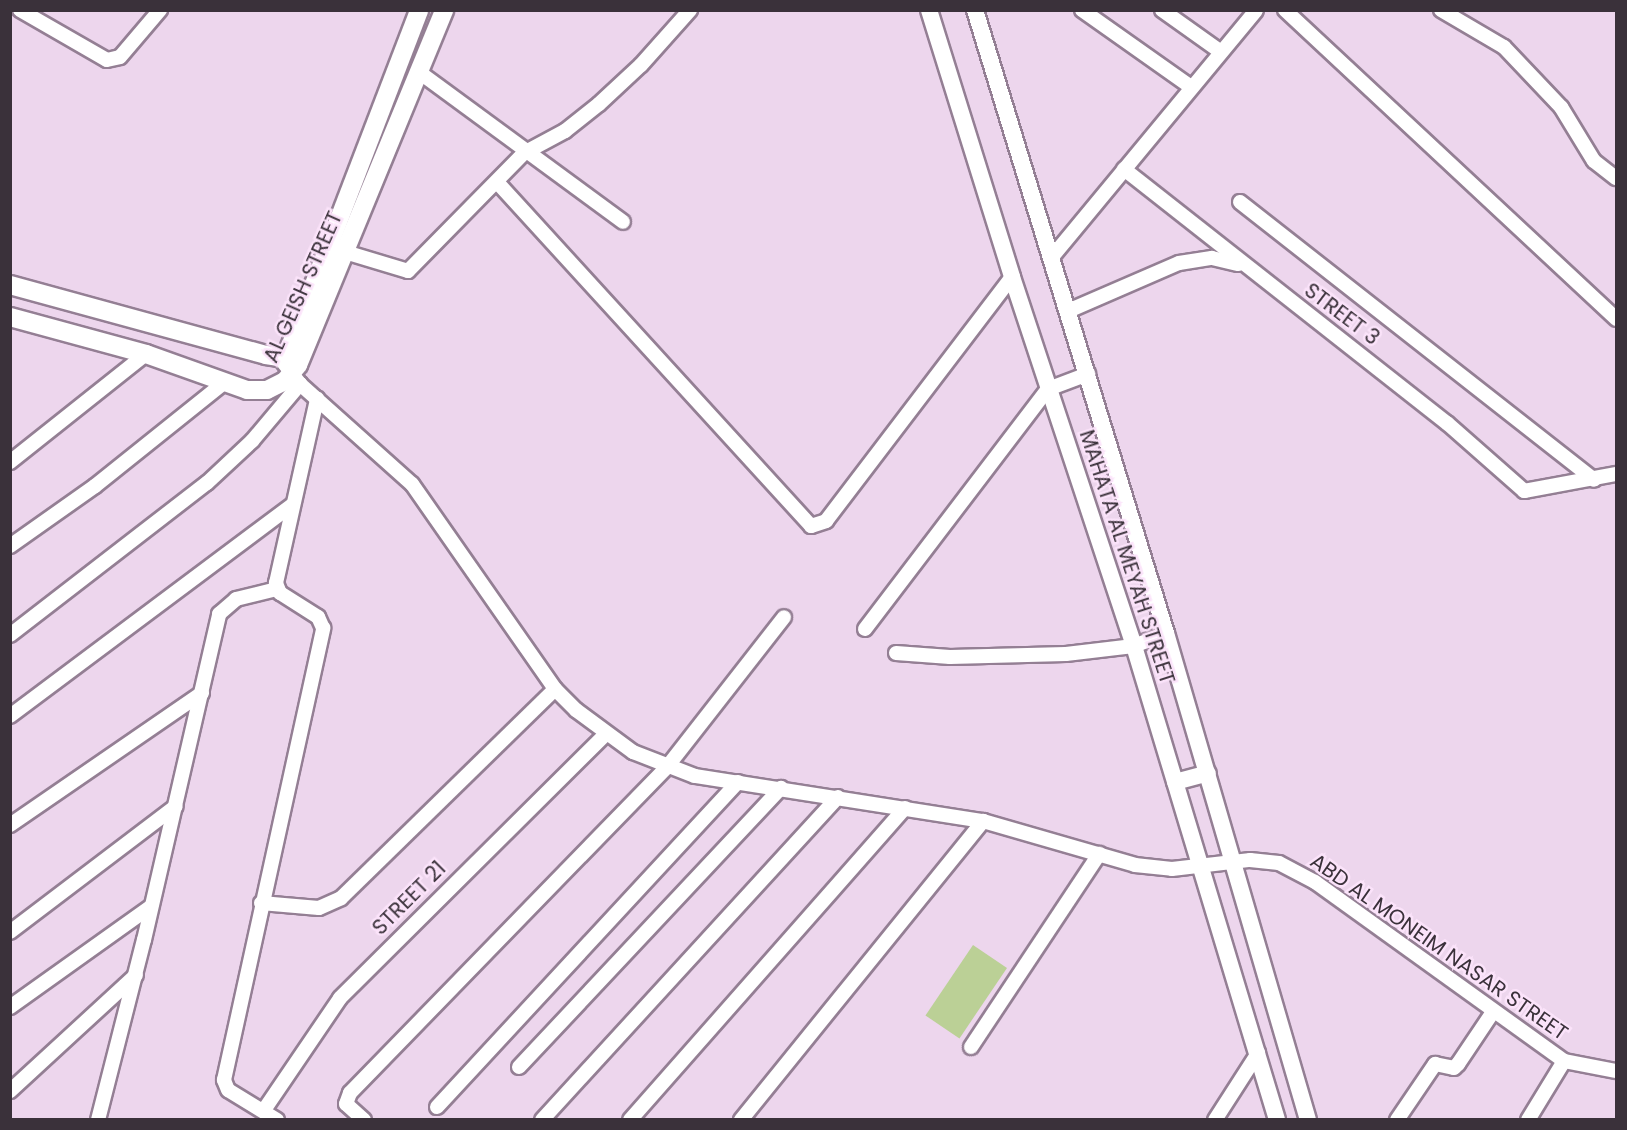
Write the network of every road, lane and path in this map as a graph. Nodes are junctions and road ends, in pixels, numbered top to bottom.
1 (20, 10) edge
2 (160, 10) edge
3 (419, 10) edge
4 (444, 10) edge
5 (690, 10) edge
6 (928, 10) edge
7 (975, 10) edge
8 (1082, 10) edge
9 (1162, 10) edge
10 (1256, 10) edge
11 (1285, 10) edge
12 (1441, 10) edge
13 (1221, 52) junction
14 (419, 72) junction
15 (1191, 87) junction
16 (524, 153) junction
17 (1124, 169) junction
18 (1617, 178) edge
19 (497, 182) junction
20 (1240, 202) dead end
21 (622, 222) dead end
22 (345, 252) junction
23 (1052, 257) junction
24 (1252, 272) junction
25 (1011, 277) junction
26 (10, 285) edge
27 (1068, 310) junction
28 (10, 317) edge
29 (1617, 319) edge
30 (146, 354) junction
31 (279, 357) junction
32 (1088, 374) junction
33 (296, 379) junction
34 (225, 382) junction
35 (1048, 389) junction
36 (317, 399) junction
37 (10, 462) edge
38 (1617, 474) edge
39 (1594, 480) junction
40 (291, 506) junction
41 (10, 546) edge
42 (277, 589) junction
43 (784, 617) dead end
44 (865, 629) dead end
45 (1166, 633) junction
46 (10, 634) edge
47 (1134, 646) junction
48 (896, 653) dead end
49 (555, 689) junction
50 (202, 693) junction
51 (10, 716) edge
52 (606, 734) junction
53 (667, 767) junction
54 (1208, 773) junction
55 (738, 782) junction
56 (1175, 782) junction
57 (781, 788) junction
58 (838, 797) junction
59 (176, 806) junction
60 (905, 808) junction
61 (983, 821) junction
62 (10, 825) edge
63 (1099, 854) junction
64 (1235, 863) junction
65 (1202, 868) junction
66 (261, 903) junction
67 (150, 907) junction
68 (10, 932) edge
69 (136, 975) junction
70 (10, 1007) edge
71 (1493, 1012) junction
72 (971, 1047) dead end
73 (1258, 1053) junction
74 (1564, 1061) junction
75 (519, 1067) dead end
76 (1617, 1071) edge
77 (10, 1091) edge
78 (437, 1107) dead end
79 (264, 1110) junction
80 (1535, 1117) edge
81 (98, 1119) edge
82 (278, 1119) edge
83 (364, 1119) edge
84 (542, 1119) edge
85 (630, 1119) edge
86 (741, 1119) edge
87 (1215, 1119) edge
88 (1277, 1119) edge
89 (1308, 1119) edge
90 (1397, 1119) edge

1 - 2 street
3 - 31 main road, AL GEISH STREET
4 - 14 main road, AL GEISH STREET
5 - 16 street
6 - 25 street, MAHATA AL MEYAH STREET
7 - 23 street, MAHATA AL MEYAH STREET
8 - 15 street
9 - 13 street
10 - 13 street
11 - 29 street
12 - 18 street
13 - 15 street
14 - 16 street
14 - 22 main road, AL GEISH STREET
15 - 17 street
16 - 19 street
16 - 21 street
17 - 23 street
17 - 24 street, STREET 3
19 - 22 street
19 - 25 street
20 - 39 street
22 - 33 main road, AL GEISH STREET
23 - 27 street, MAHATA AL MEYAH STREET
24 - 27 street
24 - 39 street, STREET 3
25 - 35 street, MAHATA AL MEYAH STREET
26 - 31 main road, AL GEISH STREET
27 - 32 street, MAHATA AL MEYAH STREET
28 - 30 main road, AL GEISH STREET
30 - 34 main road, AL GEISH STREET
30 - 37 street
31 - 33 street, ABD AL MONEIM NASAR STREET
32 - 35 street
32 - 45 street, MAHATA AL MEYAH STREET
33 - 34 main road, AL GEISH STREET
33 - 36 street, ABD AL MONEIM NASAR STREET
33 - 46 street
34 - 41 street
35 - 44 street
35 - 47 street, MAHATA AL MEYAH STREET
36 - 40 street
36 - 49 street, ABD AL MONEIM NASAR STREET
38 - 39 street
40 - 42 street
40 - 51 street
42 - 50 street
42 - 66 street
43 - 53 street
45 - 47 street
45 - 54 street, MAHATA AL MEYAH STREET
47 - 48 street
47 - 56 street, MAHATA AL MEYAH STREET
49 - 52 street, ABD AL MONEIM NASAR STREET
49 - 66 street
50 - 59 street
50 - 62 street
52 - 53 street, ABD AL MONEIM NASAR STREET
52 - 79 street, STREET 21
53 - 55 street, ABD AL MONEIM NASAR STREET
53 - 83 street
54 - 56 street
54 - 64 street, MAHATA AL MEYAH STREET
55 - 57 street, ABD AL MONEIM NASAR STREET
55 - 78 street
56 - 65 street, MAHATA AL MEYAH STREET
57 - 58 street, ABD AL MONEIM NASAR STREET
57 - 75 street
58 - 60 street, ABD AL MONEIM NASAR STREET
58 - 84 street
59 - 67 street
59 - 68 street
60 - 61 street, ABD AL MONEIM NASAR STREET
60 - 85 street
61 - 63 street, ABD AL MONEIM NASAR STREET
61 - 86 street
63 - 65 street, ABD AL MONEIM NASAR STREET
63 - 72 street
64 - 65 street, ABD AL MONEIM NASAR STREET
64 - 71 street, ABD AL MONEIM NASAR STREET
64 - 89 street, MAHATA AL MEYAH STREET
65 - 73 street, MAHATA AL MEYAH STREET
66 - 79 street
67 - 69 street
67 - 70 street
69 - 77 street
69 - 81 street
71 - 74 street, ABD AL MONEIM NASAR STREET
71 - 90 street
73 - 87 street
73 - 88 street, MAHATA AL MEYAH STREET
74 - 76 street, ABD AL MONEIM NASAR STREET
74 - 80 street
79 - 82 street

